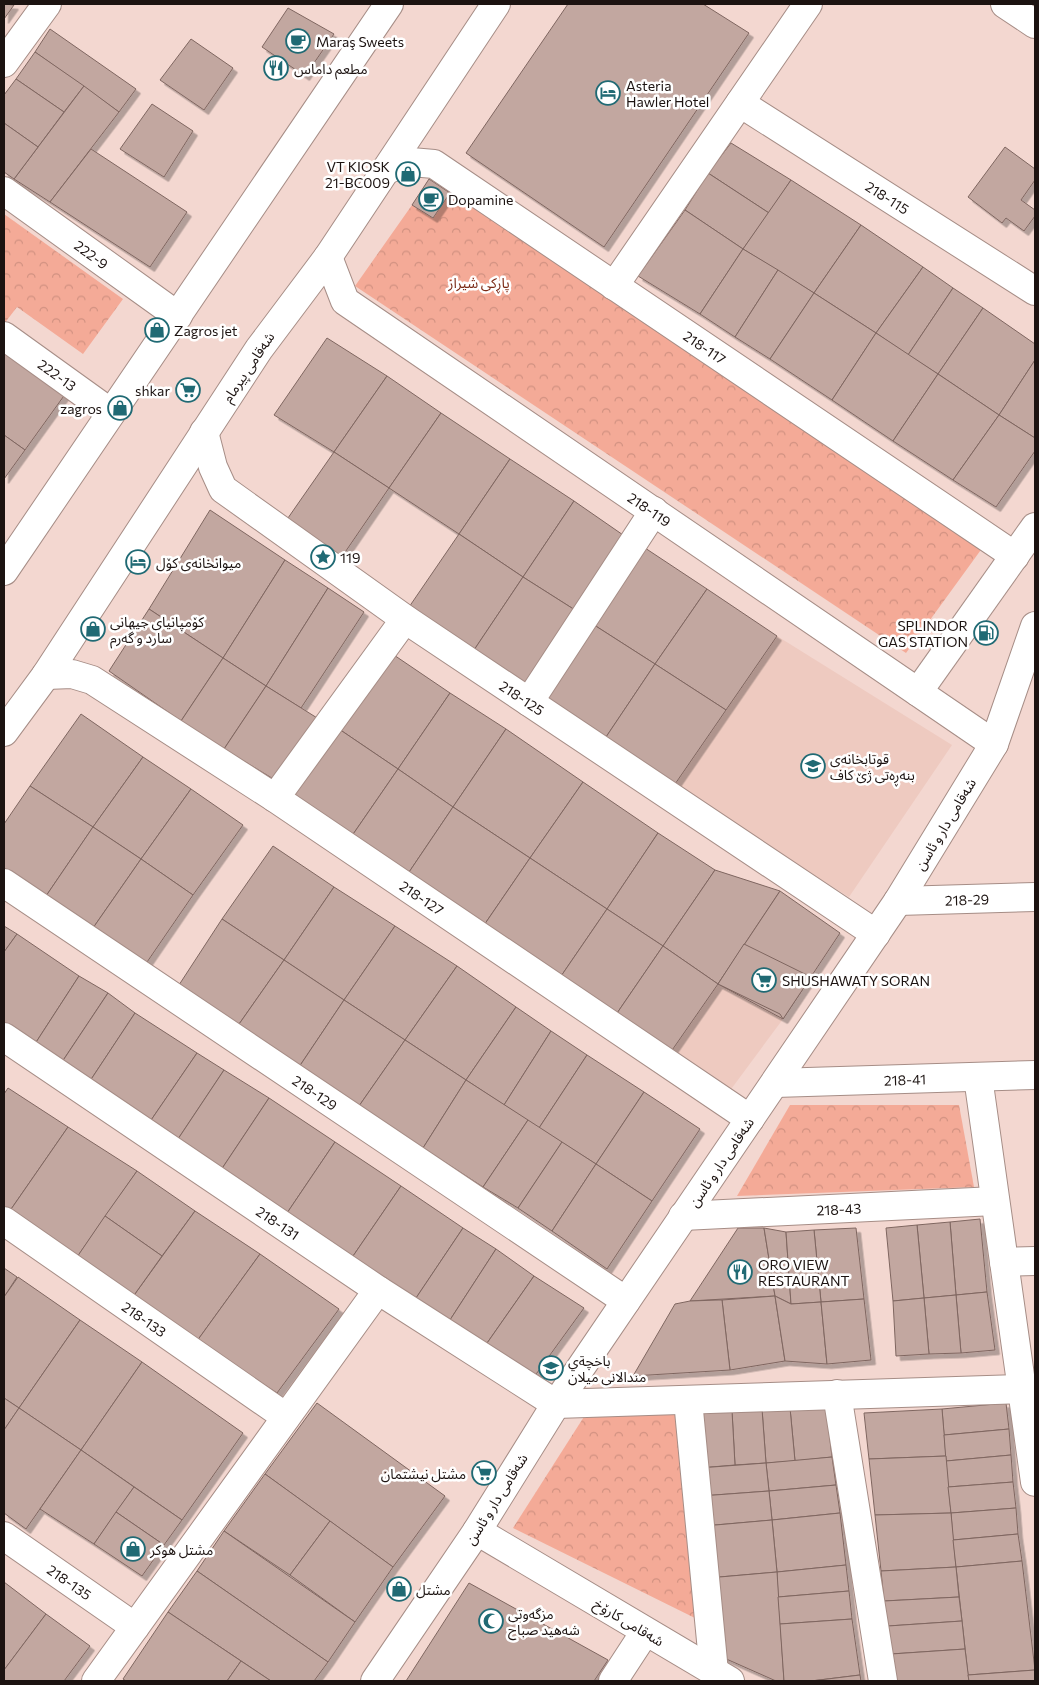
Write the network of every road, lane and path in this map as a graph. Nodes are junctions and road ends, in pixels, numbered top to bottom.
1 (47, 4) edge
2 (389, 4) edge
3 (496, 4) edge
4 (808, 4) edge
5 (1005, 4) edge
6 (1035, 24) edge
7 (4, 63) edge
8 (740, 103) junction
9 (388, 169) junction
10 (4, 191) edge
11 (328, 257) junction
12 (614, 286) junction
13 (1035, 291) edge
14 (178, 316) junction
15 (4, 336) edge
16 (111, 414) junction
17 (204, 432) junction
18 (654, 511) junction
19 (1035, 527) edge
20 (1015, 556) junction
21 (4, 571) edge
22 (405, 619) junction
23 (1035, 626) edge
24 (46, 675) junction
25 (918, 692) junction
26 (529, 702) junction
27 (4, 732) edge
28 (994, 744) junction
29 (275, 798) junction
30 (4, 883) edge
31 (1034, 895) edge
32 (898, 901) junction
33 (876, 934) junction
34 (4, 1037) edge
35 (1035, 1075) edge
36 (978, 1077) junction
37 (775, 1083) junction
38 (750, 1119) junction
39 (995, 1201) junction
40 (684, 1216) junction
41 (4, 1221) edge
42 (1035, 1261) edge
43 (1004, 1262) junction
44 (378, 1290) junction
45 (626, 1301) junction
46 (1022, 1389) junction
47 (836, 1394) junction
48 (688, 1400) junction
49 (556, 1404) junction
50 (286, 1417) junction
51 (1035, 1482) edge
52 (477, 1531) junction
53 (4, 1536) edge
54 (135, 1627) junction
55 (645, 1632) junction
56 (722, 1677) edge
57 (96, 1681) edge
58 (375, 1681) edge
59 (613, 1681) edge
60 (883, 1681) edge

1 - 7 main road
2 - 14 main road
3 - 9 main road, شەقامی پیرمام
4 - 8 main road
5 - 6 main road
8 - 12 main road
8 - 13 main road, 218-115
9 - 11 main road, شەقامی پیرمام
9 - 12 main road, 218-117
10 - 14 main road, 222-9
11 - 17 main road, شەقامی پیرمام
11 - 18 main road, 218-119
12 - 20 main road, 218-117
14 - 16 main road
15 - 16 main road, 222-13
16 - 21 main road
17 - 22 main road, 218-125
17 - 24 main road, شەقامی پیرمام
18 - 25 main road, 218-119
18 - 26 main road
19 - 20 main road
20 - 25 main road
22 - 26 main road, 218-125
22 - 29 main road
23 - 28 main road, شەقامی دار و ئاسن
24 - 27 main road, شەقامی پیرمام
24 - 29 main road, 218-127
25 - 28 main road, 218-119
26 - 33 main road, 218-125
28 - 32 main road, شەقامی دار و ئاسن
29 - 38 main road, 218-127
30 - 45 main road, 218-129
31 - 32 main road, 218-29
32 - 33 main road, شەقامی دار و ئاسن
33 - 37 main road, شەقامی دار و ئاسن
34 - 44 main road, 218-131
35 - 36 main road, 218-41
36 - 37 main road, 218-41
36 - 39 main road
37 - 38 main road, شەقامی دار و ئاسن
38 - 40 main road, شەقامی دار و ئاسن
39 - 40 main road, 218-43
39 - 43 main road
40 - 45 main road, شەقامی دار و ئاسن
41 - 50 main road, 218-133
42 - 43 main road
43 - 46 main road
44 - 49 main road, 218-131
44 - 50 main road
45 - 49 main road, شەقامی دار و ئاسن
46 - 47 main road
46 - 51 main road
47 - 48 main road
47 - 60 main road
48 - 49 main road
48 - 56 main road
49 - 52 main road, شەقامی دار و ئاسن
50 - 54 main road
52 - 55 main road, شەقامی کارۆخ
52 - 58 main road, شەقامی دار و ئاسن
53 - 54 main road, 218-135
54 - 57 main road
55 - 56 main road, شەقامی کارۆخ
55 - 59 main road

